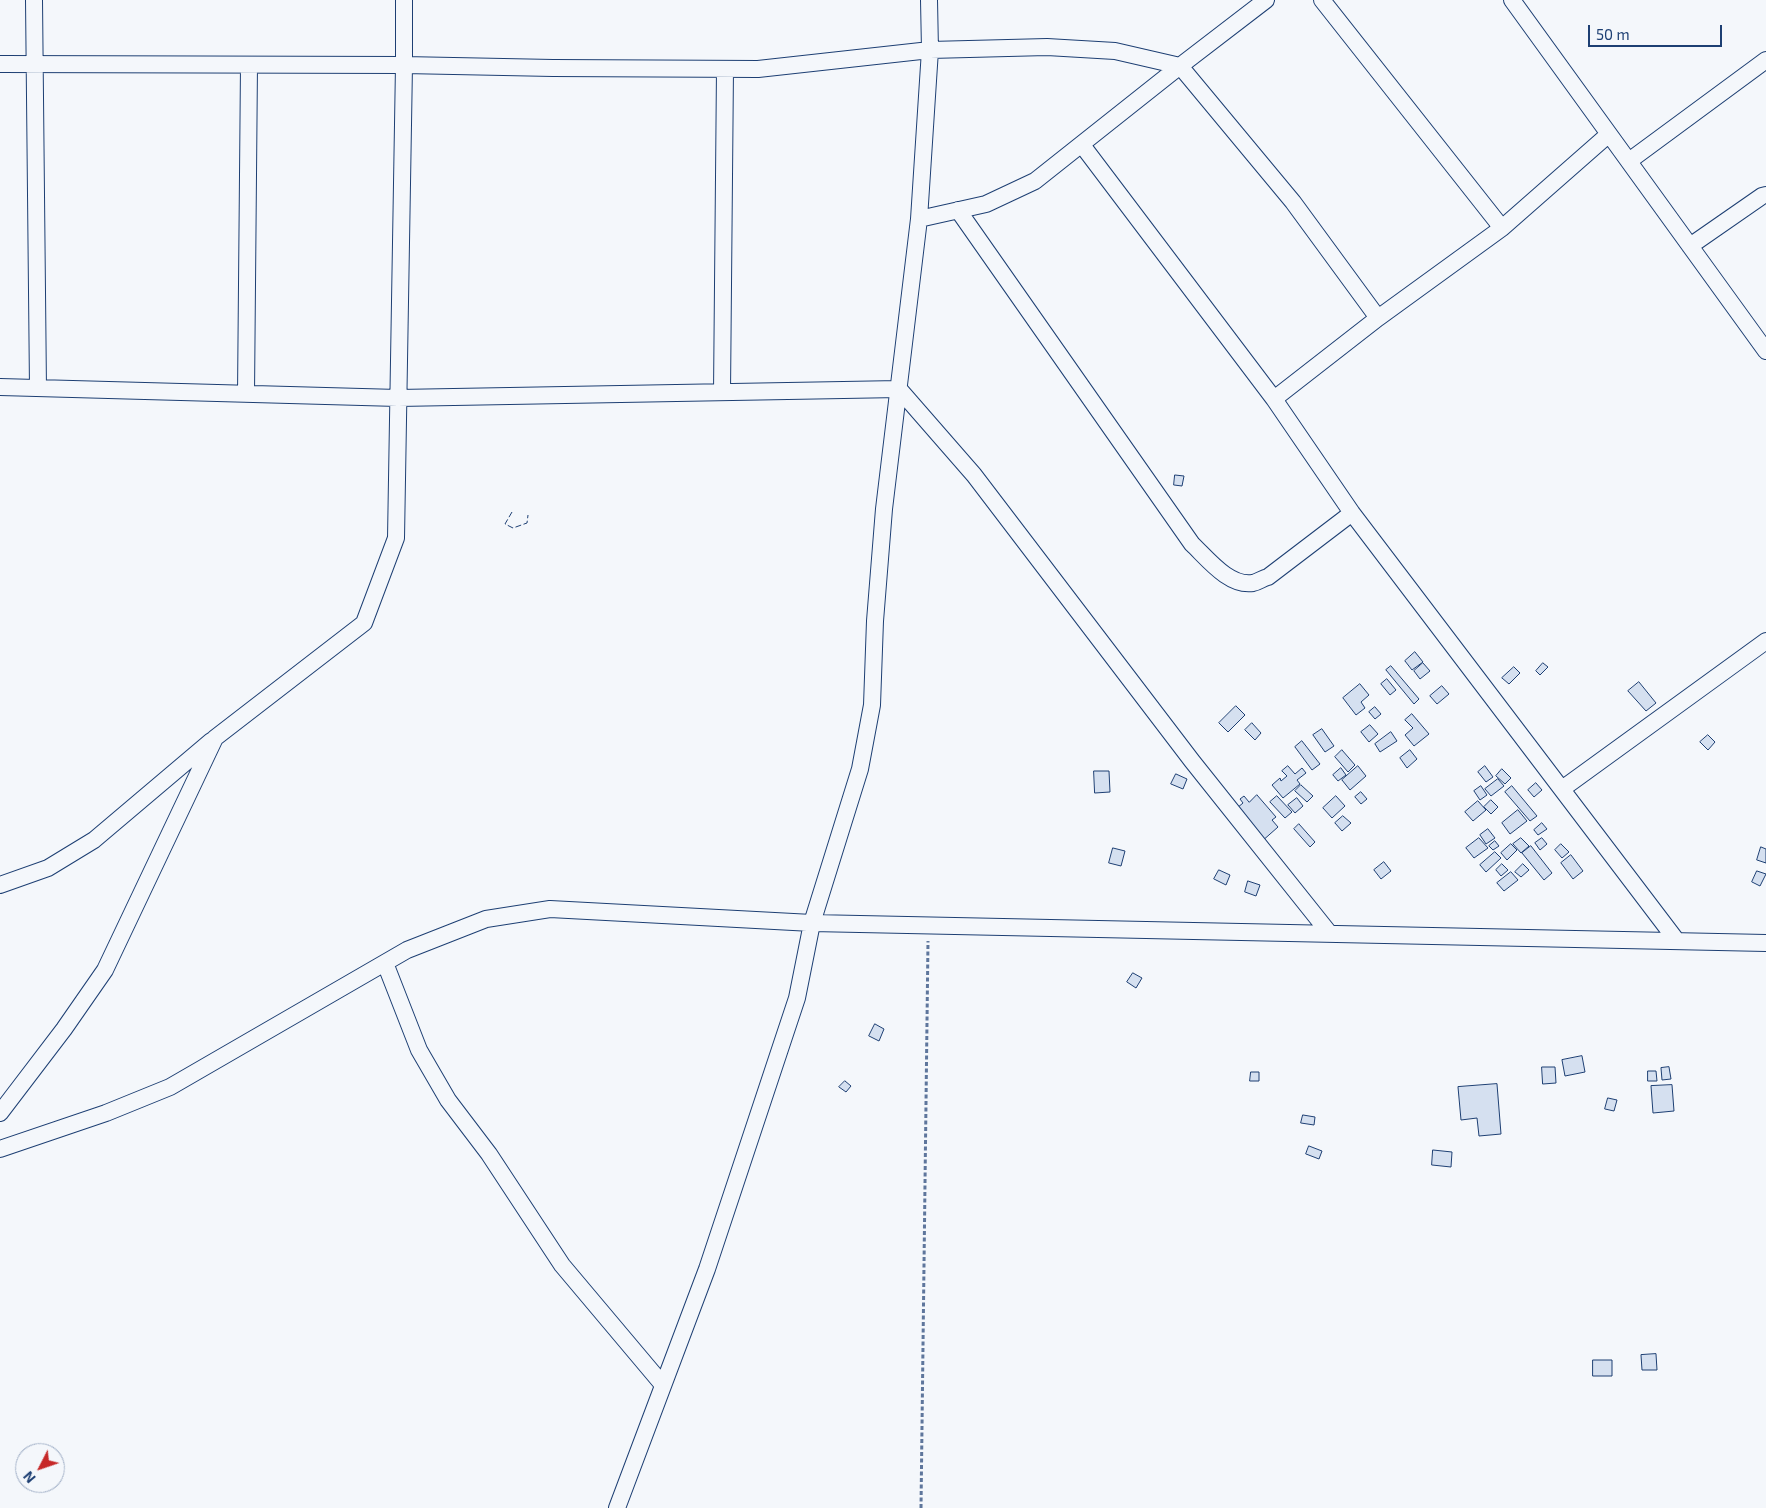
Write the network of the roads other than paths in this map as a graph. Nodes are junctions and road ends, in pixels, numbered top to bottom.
1 (34, 0) edge
2 (404, 0) edge
3 (929, 0) edge
4 (1266, 0) edge
5 (1322, 0) edge
6 (1512, 0) edge
7 (930, 50) junction
8 (1766, 60) edge
9 (0, 64) edge
10 (35, 64) junction
11 (249, 64) junction
12 (404, 65) junction
13 (1180, 66) junction
14 (725, 69) junction
15 (1609, 134) junction
16 (1082, 145) junction
17 (1629, 161) junction
18 (1766, 194) edge
19 (958, 210) junction
20 (919, 219) junction
21 (1502, 228) junction
22 (1690, 246) junction
23 (1378, 318) junction
24 (1766, 351) edge
25 (0, 387) edge
26 (38, 388) junction
27 (899, 389) junction
28 (722, 392) junction
29 (246, 394) junction
30 (398, 398) junction
31 (1274, 399) junction
32 (1352, 513) junction
33 (1766, 641) edge
34 (215, 738) junction
35 (1562, 789) junction
36 (0, 885) edge
37 (812, 923) junction
38 (1330, 934) junction
39 (1677, 941) junction
40 (1766, 943) edge
41 (386, 963) junction
42 (0, 1113) edge
43 (0, 1149) edge
44 (663, 1385) junction
45 (617, 1508) edge

1 - 10 street
2 - 12 street
3 - 7 street
4 - 13 street
5 - 21 street
6 - 15 street
7 - 13 street
7 - 14 street
7 - 20 street
8 - 17 street
9 - 10 street
10 - 11 street
10 - 26 street
11 - 12 street
11 - 29 street
12 - 14 street
12 - 30 street
13 - 16 street
13 - 23 street
14 - 28 street
15 - 17 street
15 - 21 street
16 - 19 street
16 - 31 street
17 - 22 street
18 - 22 street
19 - 20 street
19 - 32 street
20 - 27 street
21 - 23 street
22 - 24 street
23 - 31 street
25 - 26 street
26 - 29 street
27 - 28 street
27 - 37 street
27 - 38 street
28 - 30 street
29 - 30 street
30 - 34 street
31 - 32 street
32 - 35 street
33 - 35 street
34 - 36 street
34 - 42 street
35 - 39 street
37 - 38 street
37 - 41 street
37 - 44 street
38 - 39 street
39 - 40 street
41 - 43 street
41 - 44 street
44 - 45 street

